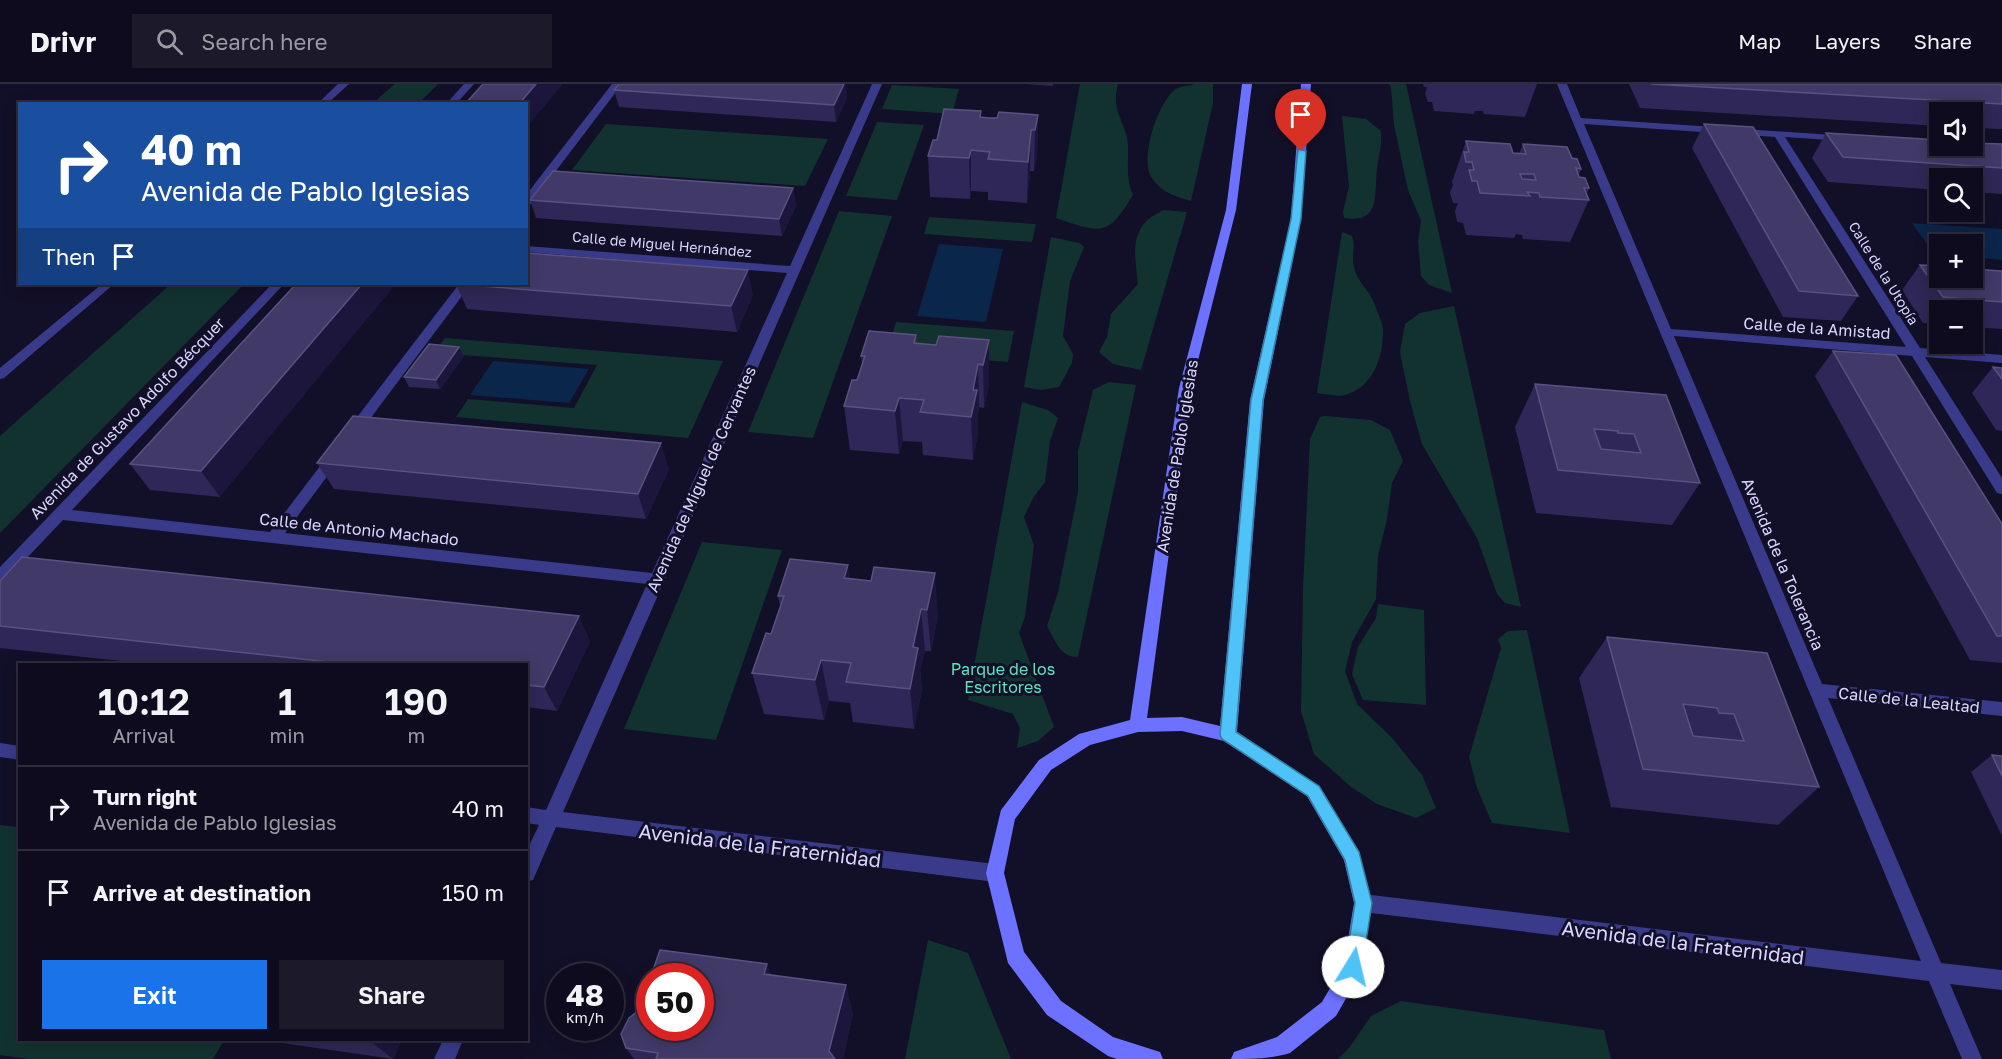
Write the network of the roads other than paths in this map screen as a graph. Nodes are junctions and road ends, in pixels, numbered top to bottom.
1 (344, 84) edge
2 (469, 84) edge
3 (617, 84) edge
4 (877, 84) edge
5 (1247, 84) edge
6 (1306, 84) edge
7 (1562, 84) edge
8 (323, 102) edge
9 (452, 102) edge
10 (1577, 121) junction
11 (1778, 134) junction
12 (1859, 138) edge
13 (528, 200) edge
14 (528, 249) edge
15 (794, 270) junction
16 (107, 285) edge
17 (277, 285) edge
18 (464, 285) edge
19 (1666, 332) junction
20 (1916, 352) junction
21 (2002, 359) edge
22 (0, 375) edge
23 (2002, 489) edge
24 (57, 514) junction
25 (273, 538) junction
26 (0, 577) edge
27 (657, 579) junction
28 (1817, 690) junction
29 (2002, 709) edge
30 (1138, 725) junction
31 (1228, 735) junction
32 (0, 750) edge
33 (18, 753) edge
34 (528, 815) edge
35 (551, 818) junction
36 (528, 870) edge
37 (995, 873) junction
38 (1363, 903) junction
39 (1935, 973) junction
40 (2002, 980) edge
41 (453, 1041) edge
42 (1108, 1052) edge
43 (444, 1059) edge
44 (1153, 1059) edge
45 (1241, 1059) edge
46 (1972, 1059) edge

1 - 8 street
2 - 9 street
3 - 13 street
4 - 15 street, Avenida de Miguel de Cervantes
5 - 30 main road, Avenida de Pablo Iglesias
6 - 31 main road
7 - 10 street, Avenida de la Tolerancia
10 - 11 street
10 - 19 street, Avenida de la Tolerancia
11 - 12 street
11 - 20 street, Calle de la Utopía
14 - 15 street, Calle de Miguel Hernández
15 - 27 street, Avenida de Miguel de Cervantes
16 - 22 street
17 - 24 street, Avenida de Gustavo Adolfo Bécquer
18 - 25 street
19 - 20 street, Calle de la Amistad
19 - 28 street, Avenida de la Tolerancia
20 - 21 street, Calle de la Amistad
20 - 23 street, Calle de la Utopía
24 - 25 street, Calle de Antonio Machado
24 - 26 street, Avenida de Gustavo Adolfo Bécquer
25 - 27 street, Calle de Antonio Machado
27 - 35 street, Avenida de Miguel de Cervantes
28 - 29 street, Calle de la Lealtad
28 - 39 street, Avenida de la Tolerancia
30 - 31 main road
30 - 37 main road
31 - 38 main road
32 - 33 street
34 - 35 street, Avenida de la Fraternidad
35 - 36 street, Avenida de Miguel de Cervantes
35 - 37 street, Avenida de la Fraternidad
37 - 42 main road
38 - 39 street, Avenida de la Fraternidad
38 - 45 main road
39 - 40 street, Avenida de la Fraternidad
39 - 46 street, Avenida de la Tolerancia
41 - 43 street
42 - 44 main road

